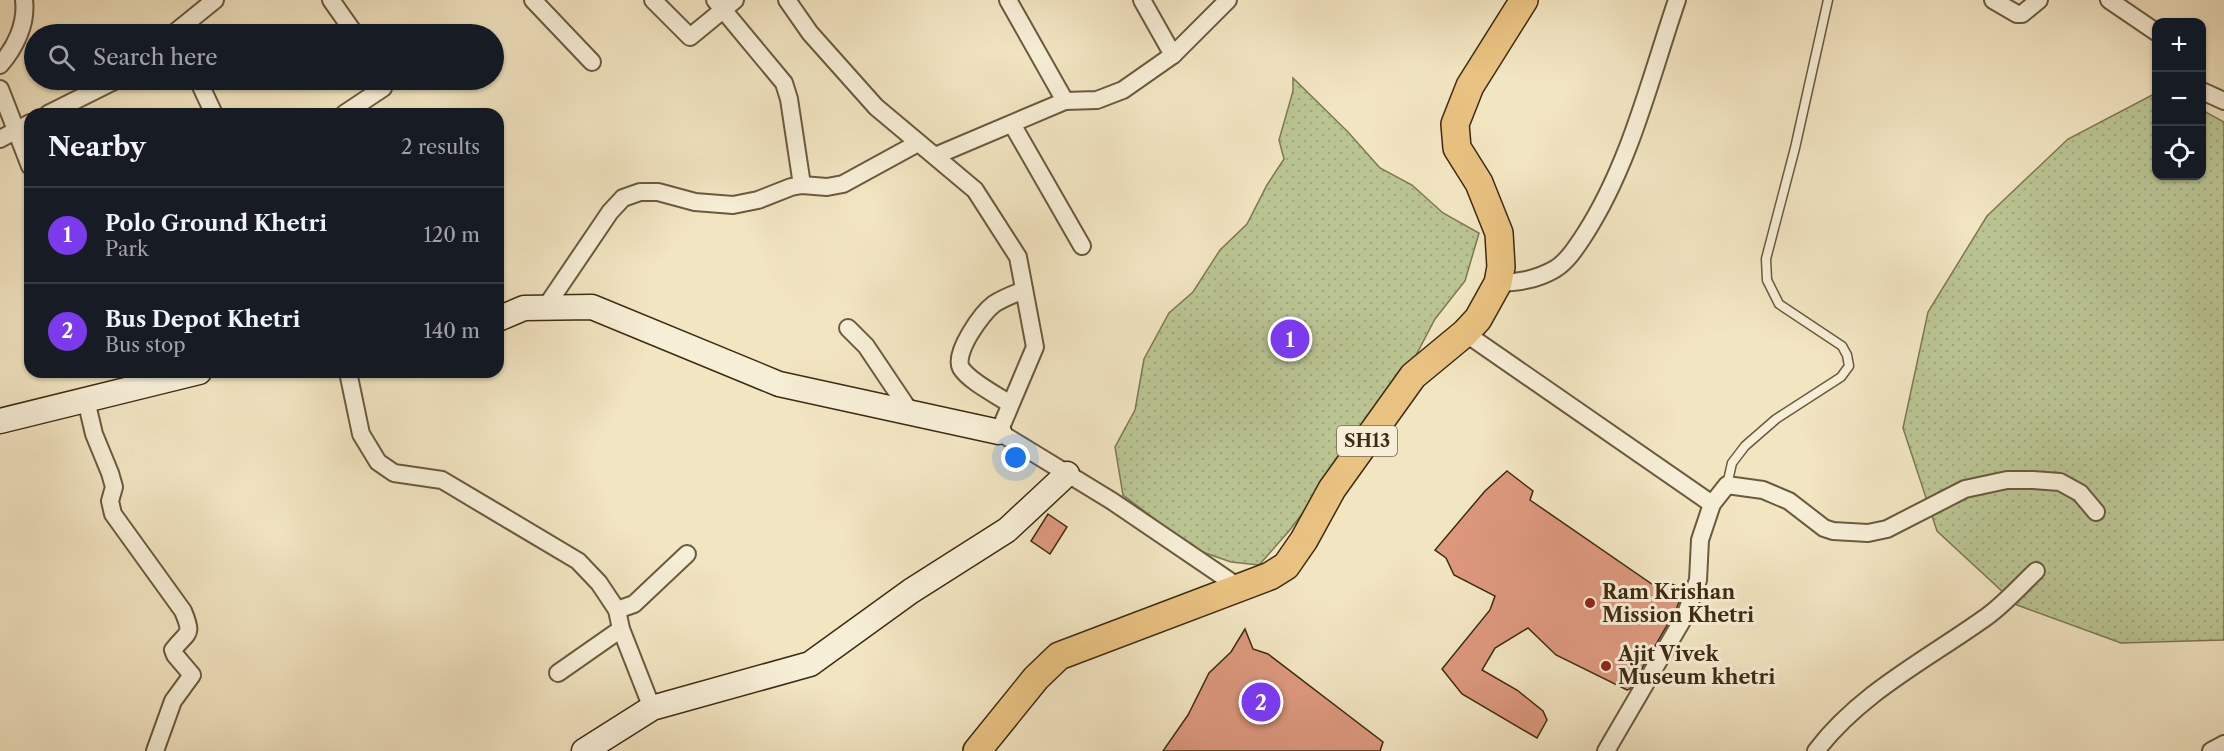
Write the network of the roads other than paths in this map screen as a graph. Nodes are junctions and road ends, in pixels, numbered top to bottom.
1 (24, 0) edge
2 (215, 0) edge
3 (331, 0) edge
4 (533, 0) edge
5 (653, 0) edge
6 (787, 0) edge
7 (1008, 0) edge
8 (1142, 0) edge
9 (1228, 0) edge
10 (1524, 0) edge
11 (1677, 0) edge
12 (1828, 0) edge
13 (1993, 0) edge
14 (2039, 0) edge
15 (2109, 0) edge
16 (725, 3) edge
17 (187, 24) edge
18 (348, 24) edge
19 (2152, 29) edge
20 (1173, 55) junction
21 (592, 62) dead end
22 (0, 65) edge
23 (0, 89) edge
24 (96, 90) edge
25 (203, 90) edge
26 (380, 90) edge
27 (2206, 93) edge
28 (1065, 101) junction
29 (2224, 101) edge
30 (60, 108) edge
31 (211, 108) edge
32 (353, 108) edge
33 (1012, 124) junction
34 (23, 127) edge
35 (0, 139) edge
36 (918, 142) junction
37 (935, 156) junction
38 (802, 185) junction
39 (1082, 246) dead end
40 (1498, 283) junction
41 (1024, 290) junction
42 (545, 308) junction
43 (504, 316) edge
44 (848, 328) dead end
45 (1465, 333) junction
46 (162, 378) edge
47 (349, 378) edge
48 (86, 400) junction
49 (1010, 404) junction
50 (911, 413) junction
51 (0, 421) edge
52 (999, 432) junction
53 (1067, 474) junction
54 (1727, 485) junction
55 (1712, 504) junction
56 (2096, 512) dead end
57 (687, 554) dead end
58 (2036, 571) dead end
59 (1240, 588) junction
60 (617, 610) junction
61 (621, 629) junction
62 (558, 673) dead end
63 (652, 708) junction
64 (2224, 744) edge
65 (155, 751) edge
66 (584, 751) edge
67 (977, 751) edge
68 (1606, 751) edge
69 (1816, 751) edge
70 (2211, 751) edge

1 - 22 street
2 - 17 street
3 - 18 street
4 - 21 street
5 - 16 street
6 - 36 street
7 - 28 street
8 - 20 street
9 - 20 street
10 - 40 main road, SH13
11 - 40 street
12 - 54 lane
13 - 14 street
15 - 19 street
16 - 38 street
20 - 28 street
23 - 34 street
24 - 30 street
25 - 31 street
26 - 32 street
27 - 29 street
28 - 33 street
33 - 37 street
33 - 39 street
34 - 35 street
36 - 37 street
36 - 38 street
37 - 41 street
38 - 42 street
40 - 45 main road, SH13
41 - 49 street
41 - 49 street
42 - 43 street
42 - 50 street
44 - 50 street
45 - 55 street
45 - 59 main road, SH13
46 - 48 street
47 - 60 street
48 - 51 street
48 - 65 street
49 - 52 street
50 - 52 street
52 - 53 street
53 - 59 street
53 - 63 street
54 - 55 street
54 - 56 street
55 - 68 street
57 - 60 street
58 - 69 street
59 - 67 main road, SH13
60 - 61 street
61 - 62 street
61 - 63 street
63 - 66 street
64 - 70 street

